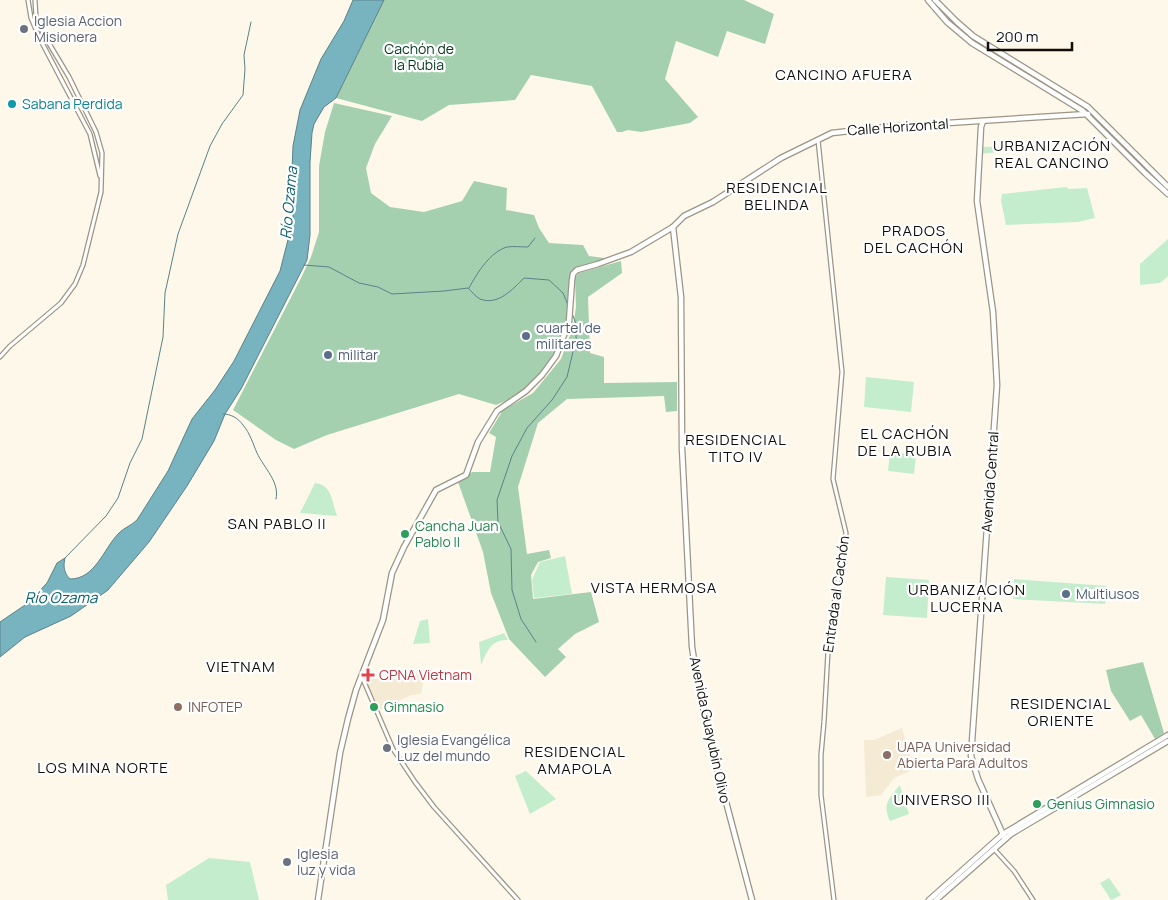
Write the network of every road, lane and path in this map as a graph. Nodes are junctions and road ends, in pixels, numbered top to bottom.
1 (28, 0) edge
2 (34, 0) edge
3 (928, 0) edge
4 (935, 0) edge
5 (1088, 114) junction
6 (984, 121) junction
7 (818, 140) junction
8 (101, 182) junction
9 (1168, 191) edge
10 (673, 227) junction
11 (0, 357) edge
12 (362, 676) junction
13 (1168, 735) edge
14 (1168, 741) edge
15 (1004, 837) junction
16 (993, 849) junction
17 (318, 900) edge
18 (518, 900) edge
19 (752, 900) edge
20 (834, 900) edge
21 (929, 900) edge
22 (936, 900) edge
23 (1033, 900) edge

1 - 8 street
2 - 8 street
3 - 5 main road
4 - 9 main road
5 - 6 main road, Calle Horizontal
5 - 9 main road
6 - 7 main road, Calle Horizontal
6 - 15 main road, Avenida Central
7 - 10 main road, Calle Horizontal
7 - 20 street, Entrada al Cachón
8 - 11 street
10 - 12 main road, Calle Horizontal
10 - 19 main road, Avenida Guayubín Olivo
12 - 17 main road
12 - 18 street
13 - 15 main road
14 - 15 main road
15 - 16 main road
15 - 21 main road
16 - 22 main road
16 - 23 street

